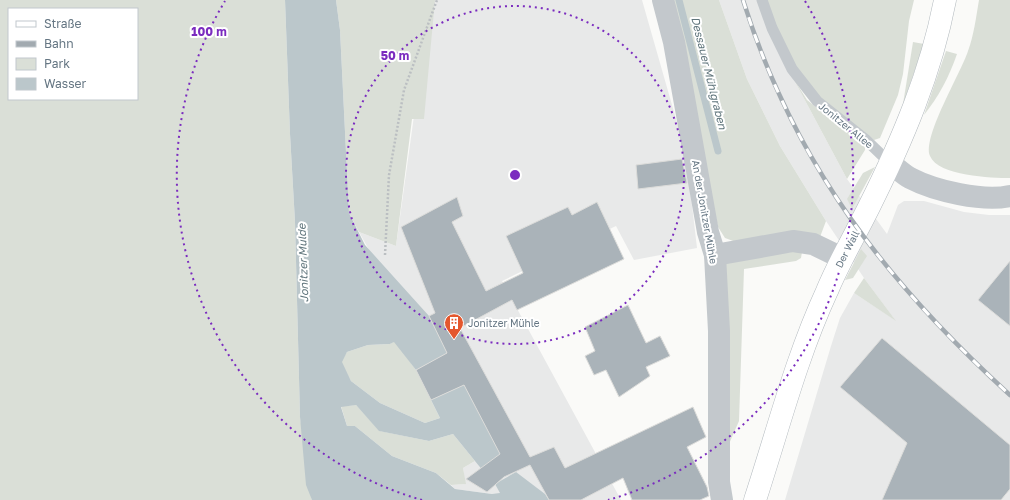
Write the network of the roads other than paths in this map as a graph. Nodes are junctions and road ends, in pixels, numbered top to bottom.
1 (662, 0) edge
2 (762, 0) edge
3 (945, 0) edge
4 (890, 163) junction
5 (1010, 196) edge
6 (715, 255) junction
7 (842, 258) junction
8 (722, 500) edge
9 (756, 500) edge

1 - 6 street, An der Jonitzer Mühle
2 - 4 lane, Jonitzer Allee
3 - 4 main road, Der Wall
4 - 5 street
4 - 7 main road, Der Wall
6 - 7 street
6 - 8 street, An der Jonitzer Mühle
7 - 9 main road, Der Wall

